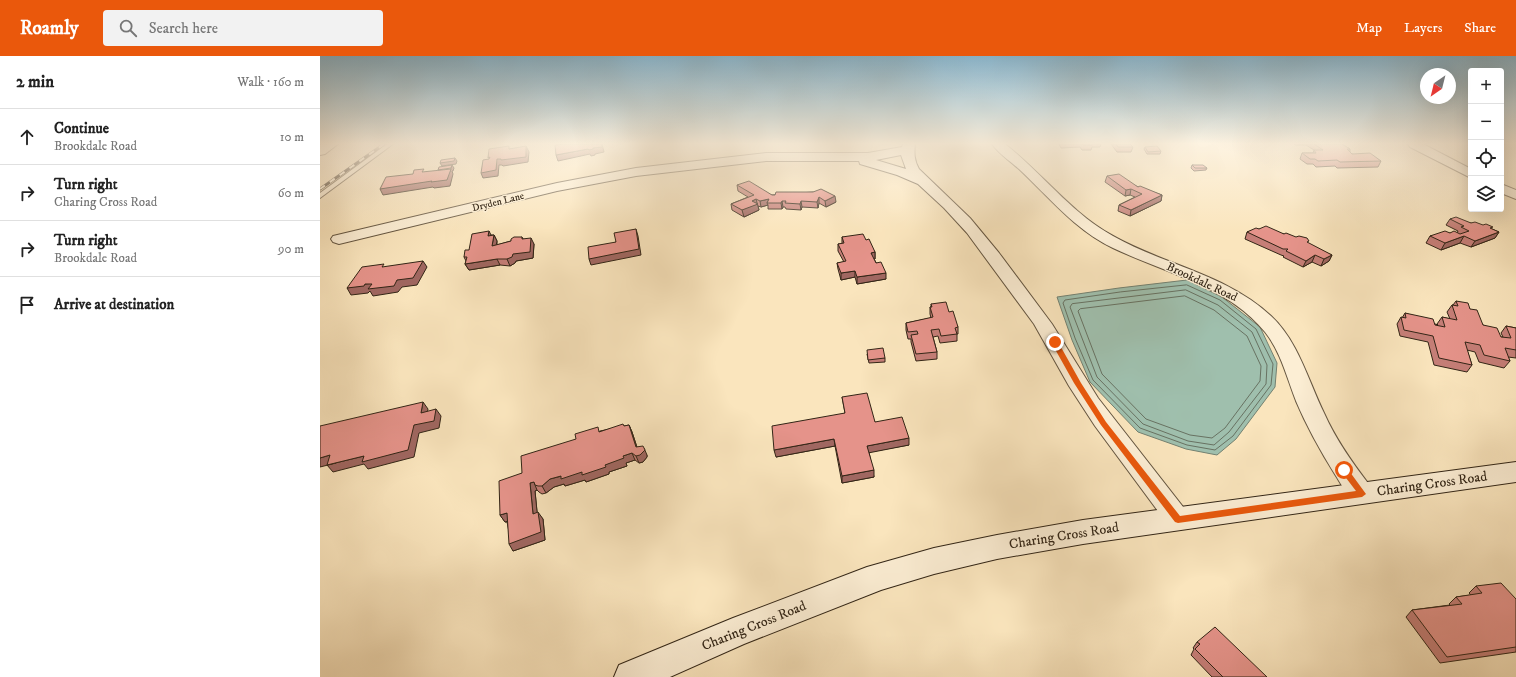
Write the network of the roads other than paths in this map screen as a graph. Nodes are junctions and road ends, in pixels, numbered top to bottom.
1 (351, 173) edge
2 (628, 173) edge
3 (904, 173) edge
4 (916, 173) edge
5 (1030, 173) edge
6 (922, 181) junction
7 (1504, 189) edge
8 (1516, 195) edge
9 (320, 196) edge
10 (338, 239) dead end
11 (1516, 472) edge
12 (1362, 494) junction
13 (1178, 519) junction
14 (631, 677) edge

1 - 9 lane
2 - 10 street, Dryden Lane
3 - 6 street, Dryden Lane
4 - 6 street
5 - 12 street, Brookdale Road
6 - 13 street
7 - 8 street
11 - 12 street, Charing Cross Road
12 - 13 street, Charing Cross Road
13 - 14 street, Charing Cross Road

